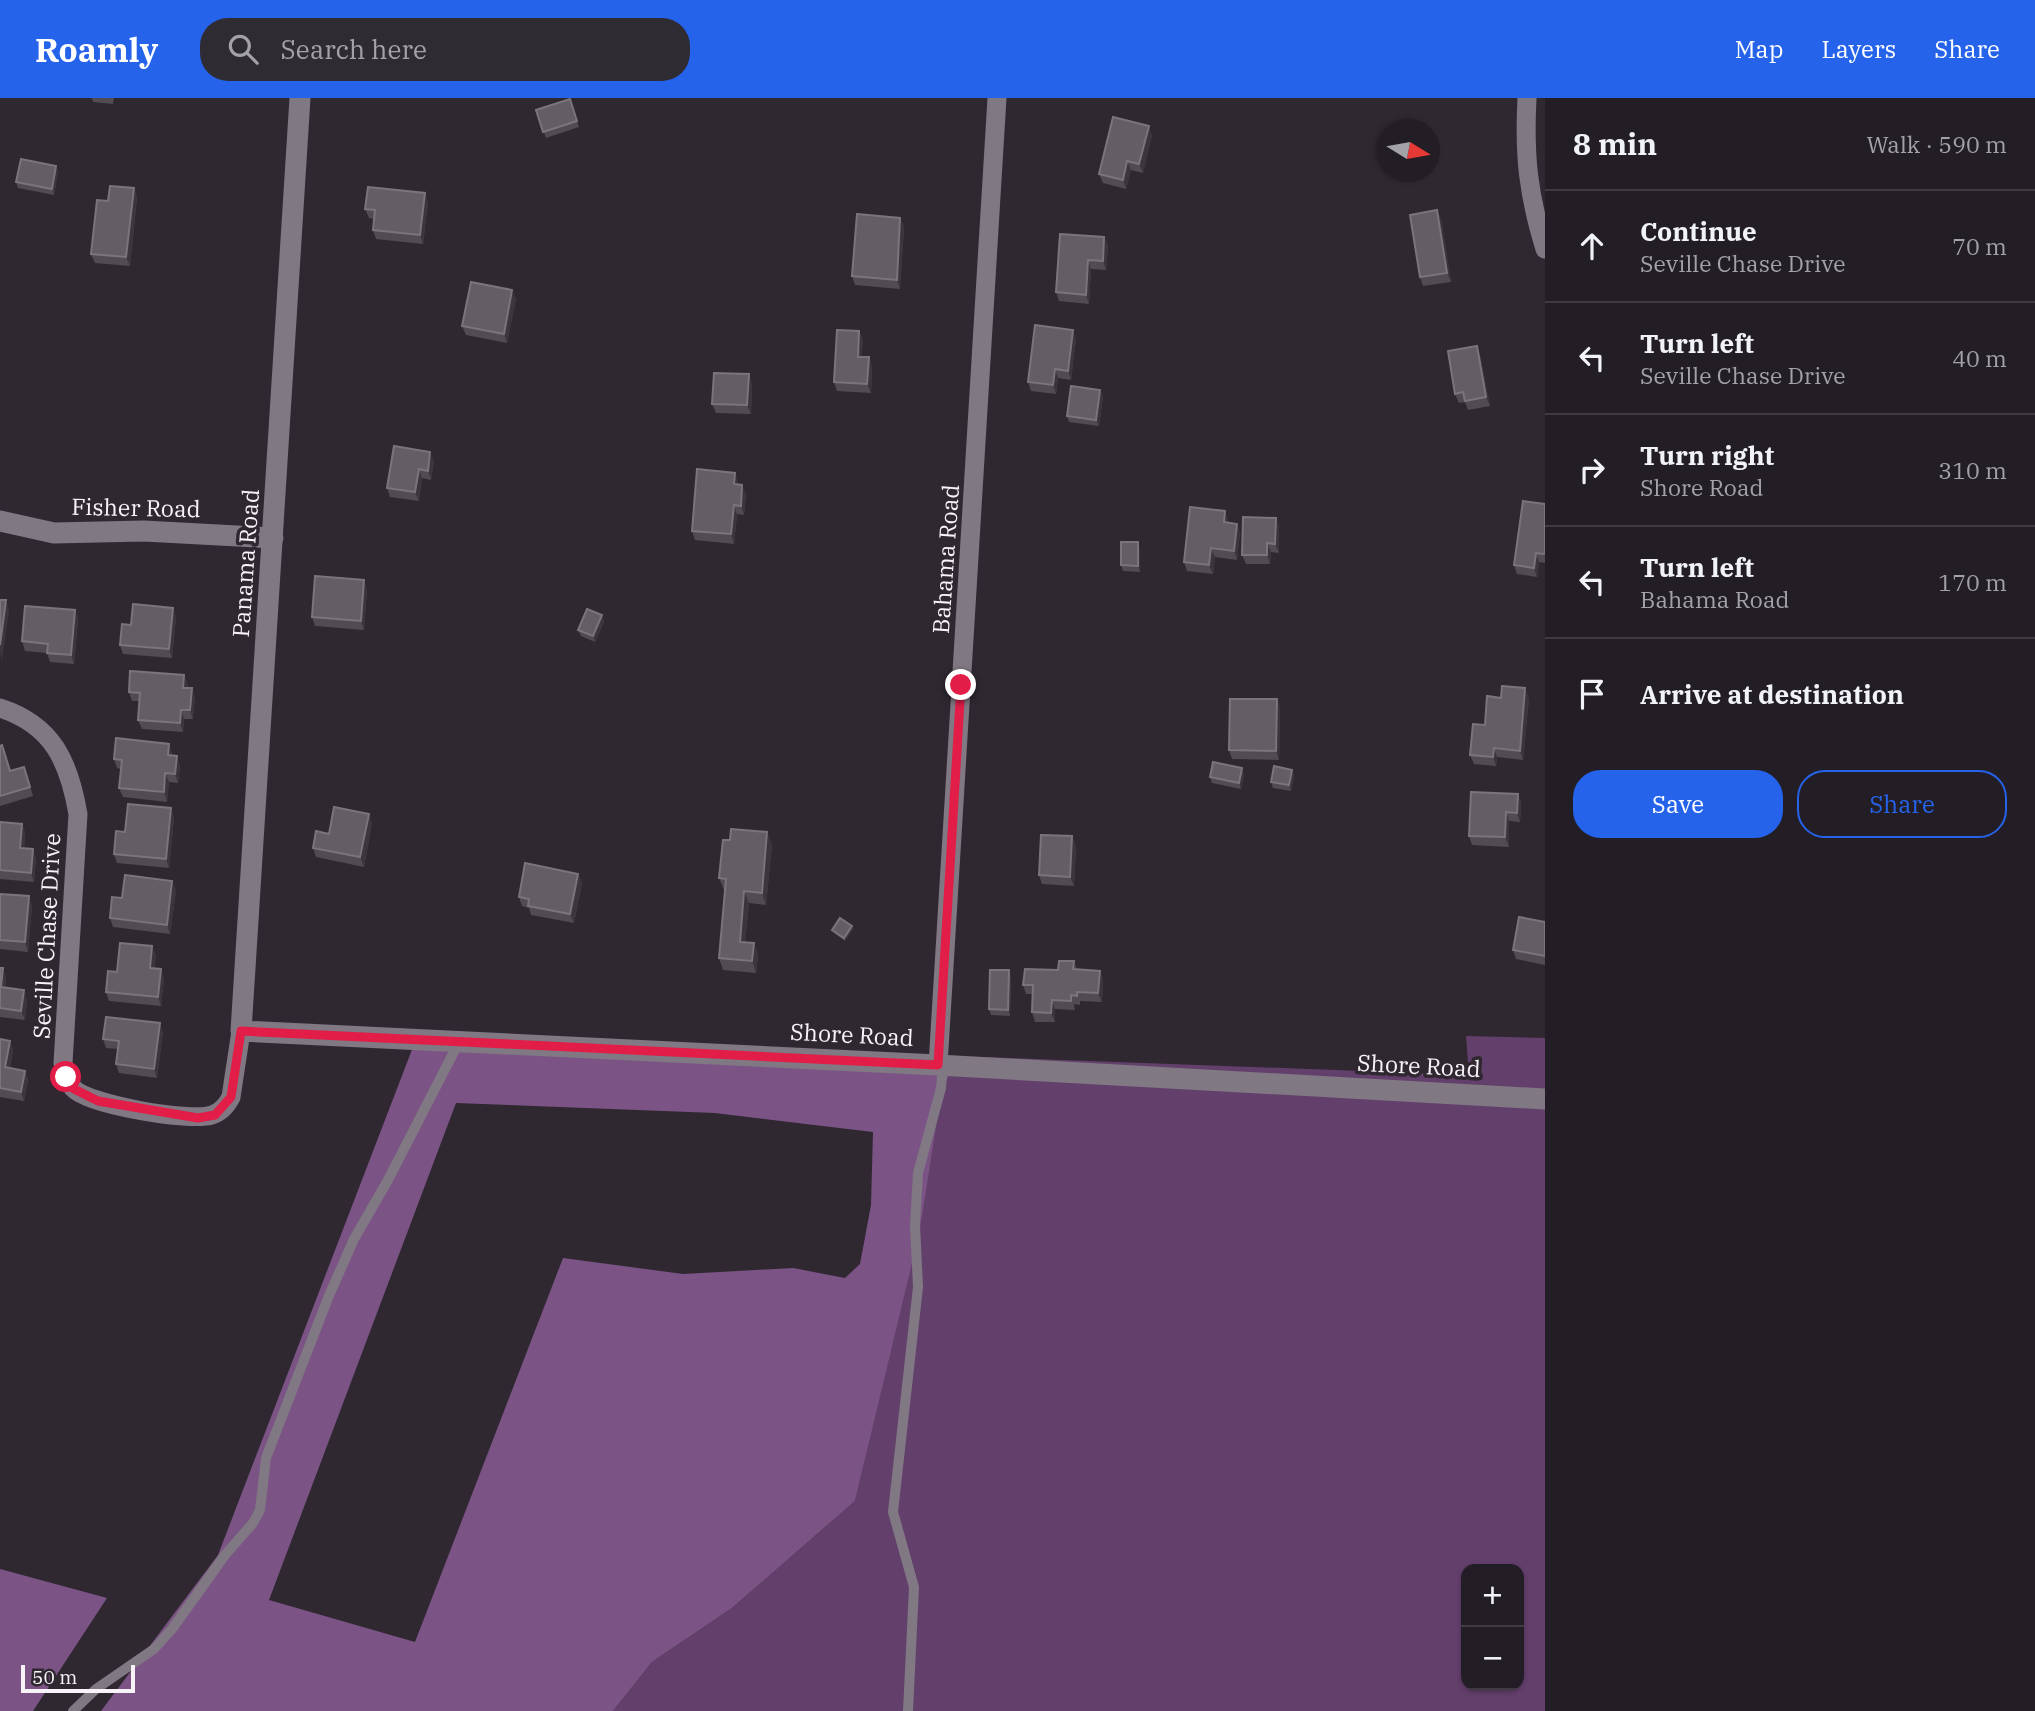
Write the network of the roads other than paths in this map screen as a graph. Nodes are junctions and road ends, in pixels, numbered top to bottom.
1 (300, 98) edge
2 (997, 98) edge
3 (1527, 98) edge
4 (1545, 249) edge
5 (0, 521) edge
6 (273, 538) junction
7 (0, 708) edge
8 (241, 1031) junction
9 (459, 1042) junction
10 (941, 1065) junction
11 (1545, 1099) edge
12 (72, 1711) edge
13 (908, 1711) edge

1 - 6 street, Panama Road
2 - 10 street, Bahama Road
3 - 4 street
5 - 6 street, Fisher Road
6 - 8 street, Panama Road
7 - 8 street, Seville Chase Drive
8 - 9 street, Shore Road
9 - 10 street, Shore Road
9 - 12 lane
10 - 11 street, Shore Road
10 - 13 lane

